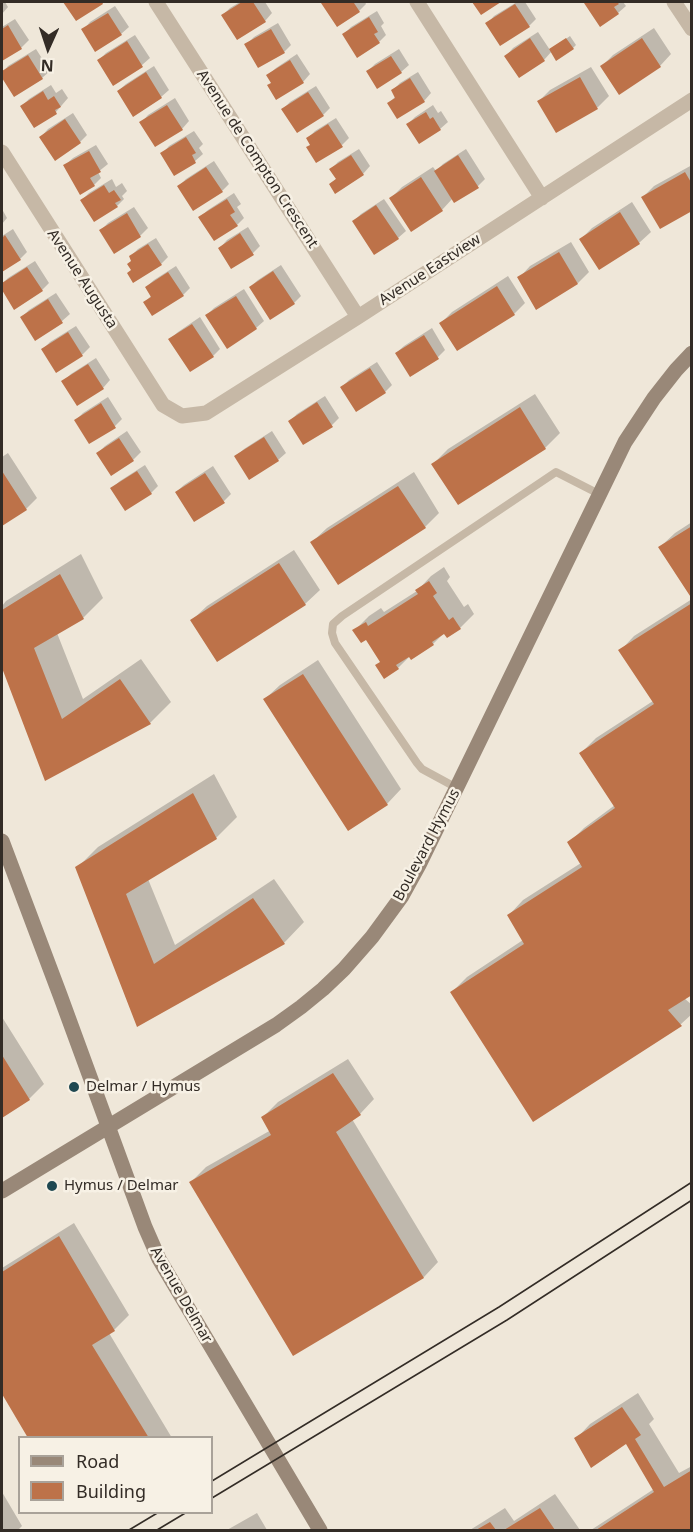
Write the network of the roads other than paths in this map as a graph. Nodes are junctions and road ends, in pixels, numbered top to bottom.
1 (156, 2) edge
2 (417, 2) edge
3 (674, 2) edge
4 (692, 28) edge
5 (692, 100) edge
6 (2, 152) edge
7 (542, 198) junction
8 (358, 317) junction
9 (692, 353) edge
10 (163, 405) joint
11 (599, 494) junction
12 (457, 788) junction
13 (2, 841) edge
14 (109, 1127) junction
15 (2, 1191) edge
16 (320, 1530) edge

1 - 8 street, Avenue de Compton Crescent
2 - 7 street
3 - 4 street
5 - 7 street, Avenue Eastview
6 - 10 street, Avenue Augusta
7 - 8 street, Avenue Eastview
8 - 10 street, Avenue Eastview
9 - 11 street, Boulevard Hymus
11 - 12 street, Boulevard Hymus
11 - 12 lane
12 - 14 street, Boulevard Hymus
13 - 14 street, Avenue Delmar
14 - 15 street, Boulevard Hymus
14 - 16 street, Avenue Delmar

